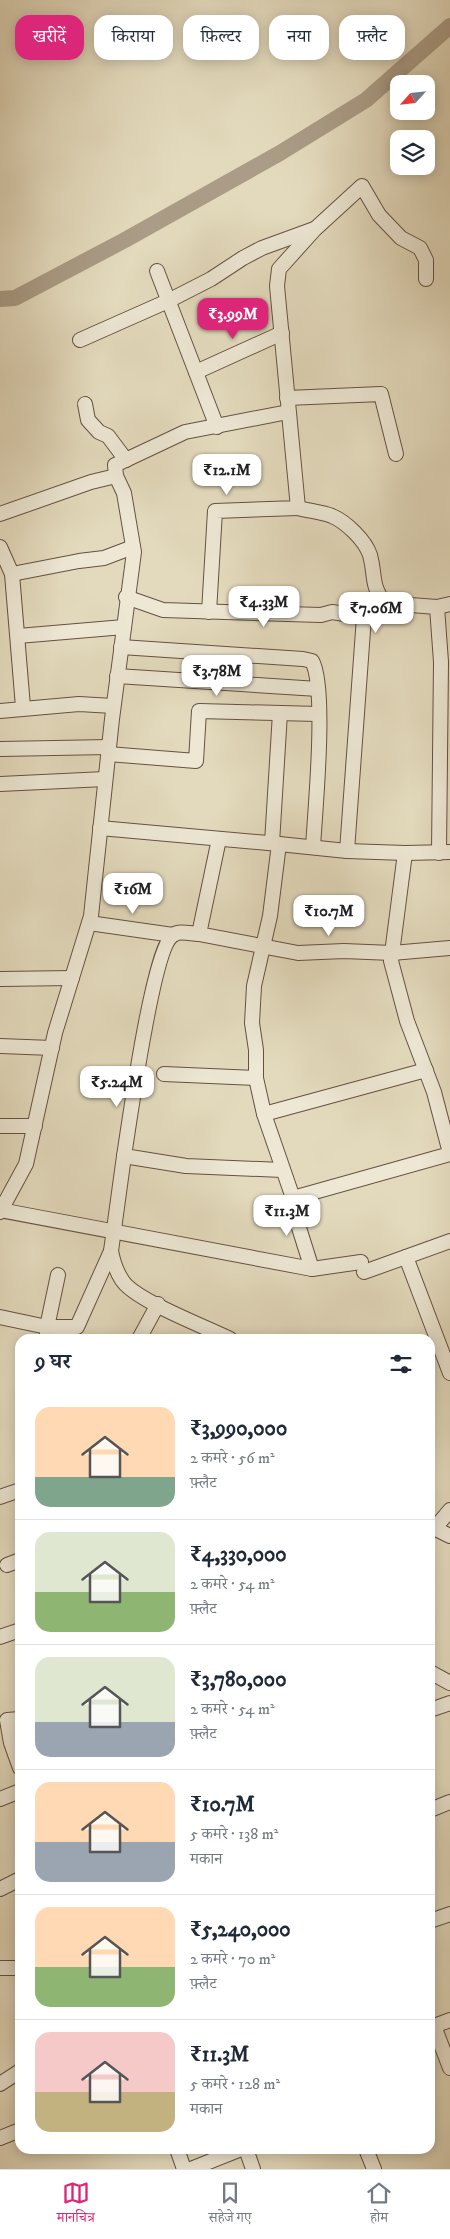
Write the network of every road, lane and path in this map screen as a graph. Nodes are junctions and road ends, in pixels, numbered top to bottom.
1 (315, 229) junction
2 (157, 271) dead end
3 (426, 279) dead end
4 (168, 301) junction
5 (282, 333) junction
6 (80, 340) dead end
7 (196, 372) junction
8 (85, 404) dead end
9 (287, 405) junction
10 (217, 426) junction
11 (396, 454) dead end
12 (126, 460) junction
13 (116, 476) junction
14 (298, 508) junction
15 (0, 514) edge
16 (0, 547) edge
17 (133, 547) junction
18 (13, 580) junction
19 (0, 590) edge
20 (126, 598) junction
21 (444, 605) edge
22 (209, 612) junction
23 (124, 627) junction
24 (18, 636) junction
25 (121, 647) junction
26 (117, 676) junction
27 (318, 689) junction
28 (114, 706) junction
29 (23, 707) junction
30 (0, 711) edge
31 (280, 713) junction
32 (319, 714) junction
33 (0, 749) edge
34 (108, 751) junction
35 (105, 779) junction
36 (0, 784) edge
37 (100, 828) junction
38 (219, 838) junction
39 (276, 844) junction
40 (314, 847) junction
41 (347, 851) junction
42 (405, 853) junction
43 (445, 853) edge
44 (89, 923) junction
45 (199, 934) junction
46 (173, 935) junction
47 (263, 946) junction
48 (450, 948) edge
49 (392, 953) junction
50 (72, 978) junction
51 (0, 979) edge
52 (0, 1046) edge
53 (52, 1048) junction
54 (426, 1070) junction
55 (164, 1074) dead end
56 (256, 1078) junction
57 (264, 1114) junction
58 (0, 1126) edge
59 (35, 1126) junction
60 (450, 1153) edge
61 (124, 1156) junction
62 (282, 1170) junction
63 (293, 1198) junction
64 (0, 1210) edge
65 (114, 1231) junction
66 (450, 1242) edge
67 (111, 1251) junction
68 (406, 1257) junction
69 (312, 1269) junction
70 (58, 1275) dead end
71 (158, 1304) junction
72 (0, 1317) edge
73 (47, 1333) edge
74 (204, 1333) edge
75 (142, 1334) edge
76 (435, 1334) edge
77 (435, 1334) edge
78 (450, 1374) edge
79 (15, 1492) edge
80 (0, 1497) edge
81 (450, 1510) edge
82 (435, 1524) edge
83 (435, 1528) edge
84 (450, 1536) edge
85 (15, 1632) edge
86 (0, 1637) edge
87 (435, 1675) edge
88 (450, 1683) edge
89 (450, 1703) edge
90 (435, 1708) edge
91 (15, 1719) edge
92 (15, 1754) edge
93 (15, 1793) edge
94 (0, 1799) edge
95 (450, 1802) edge
96 (435, 1808) edge
97 (15, 1882) edge
98 (0, 1890) edge
99 (450, 1914) edge
100 (435, 1920) edge
101 (0, 1968) edge
102 (15, 1968) edge
103 (450, 2020) edge
104 (435, 2026) edge
105 (435, 2034) edge
106 (450, 2068) edge
107 (15, 2074) edge
108 (0, 2084) edge
109 (15, 2132) edge
110 (0, 2138) edge
111 (179, 2154) edge
112 (228, 2154) edge
113 (248, 2154) edge
114 (368, 2154) edge
115 (184, 2169) edge
116 (191, 2169) edge
117 (253, 2169) edge
118 (374, 2169) edge

1 - 3 street
1 - 4 street
1 - 5 street
2 - 4 street
4 - 6 street
4 - 7 street
5 - 7 street
5 - 9 street
7 - 10 street
8 - 12 street
9 - 10 street
9 - 11 street
9 - 14 street
10 - 12 street
12 - 13 street
13 - 15 street
13 - 17 street
14 - 21 street
14 - 22 street
16 - 18 street
17 - 18 street
17 - 20 street
18 - 19 street
18 - 24 street
20 - 22 street
20 - 23 street
21 - 43 street
22 - 41 street
23 - 24 street
23 - 25 street
24 - 29 street
25 - 26 street
25 - 27 street
26 - 27 street
26 - 28 street
27 - 32 street
28 - 29 street
28 - 34 street
29 - 30 street
31 - 32 street
31 - 34 street
31 - 39 street
32 - 40 street
33 - 34 street
34 - 35 street
35 - 36 street
35 - 37 street
37 - 38 street
37 - 44 street
38 - 39 street
38 - 45 street
39 - 40 street
39 - 47 street
40 - 41 street
41 - 42 street
42 - 43 street
42 - 49 street
44 - 46 street
44 - 50 street
45 - 46 street
45 - 47 street
46 - 61 street
47 - 49 street
47 - 56 street
48 - 49 street
49 - 54 street
50 - 51 street
50 - 53 street
52 - 53 street
53 - 59 street
54 - 57 street
54 - 60 street
55 - 56 street
56 - 57 street
57 - 62 street
58 - 59 street
59 - 64 street
60 - 63 street
61 - 62 street
61 - 65 street
62 - 63 street
63 - 69 street
64 - 65 street
65 - 67 street
65 - 69 street
66 - 68 street
67 - 71 street
67 - 73 street
68 - 69 street
68 - 77 street
70 - 73 street
71 - 74 street
71 - 75 street
72 - 73 street
76 - 78 street
79 - 80 street
81 - 82 street
83 - 84 street
85 - 86 street
87 - 88 street
89 - 90 street
91 - 92 street
93 - 94 street
95 - 96 street
97 - 98 street
99 - 100 street
101 - 102 street
103 - 104 street
105 - 106 street
107 - 108 street
109 - 110 street
111 - 115 street
112 - 116 street
113 - 117 street
114 - 118 street

